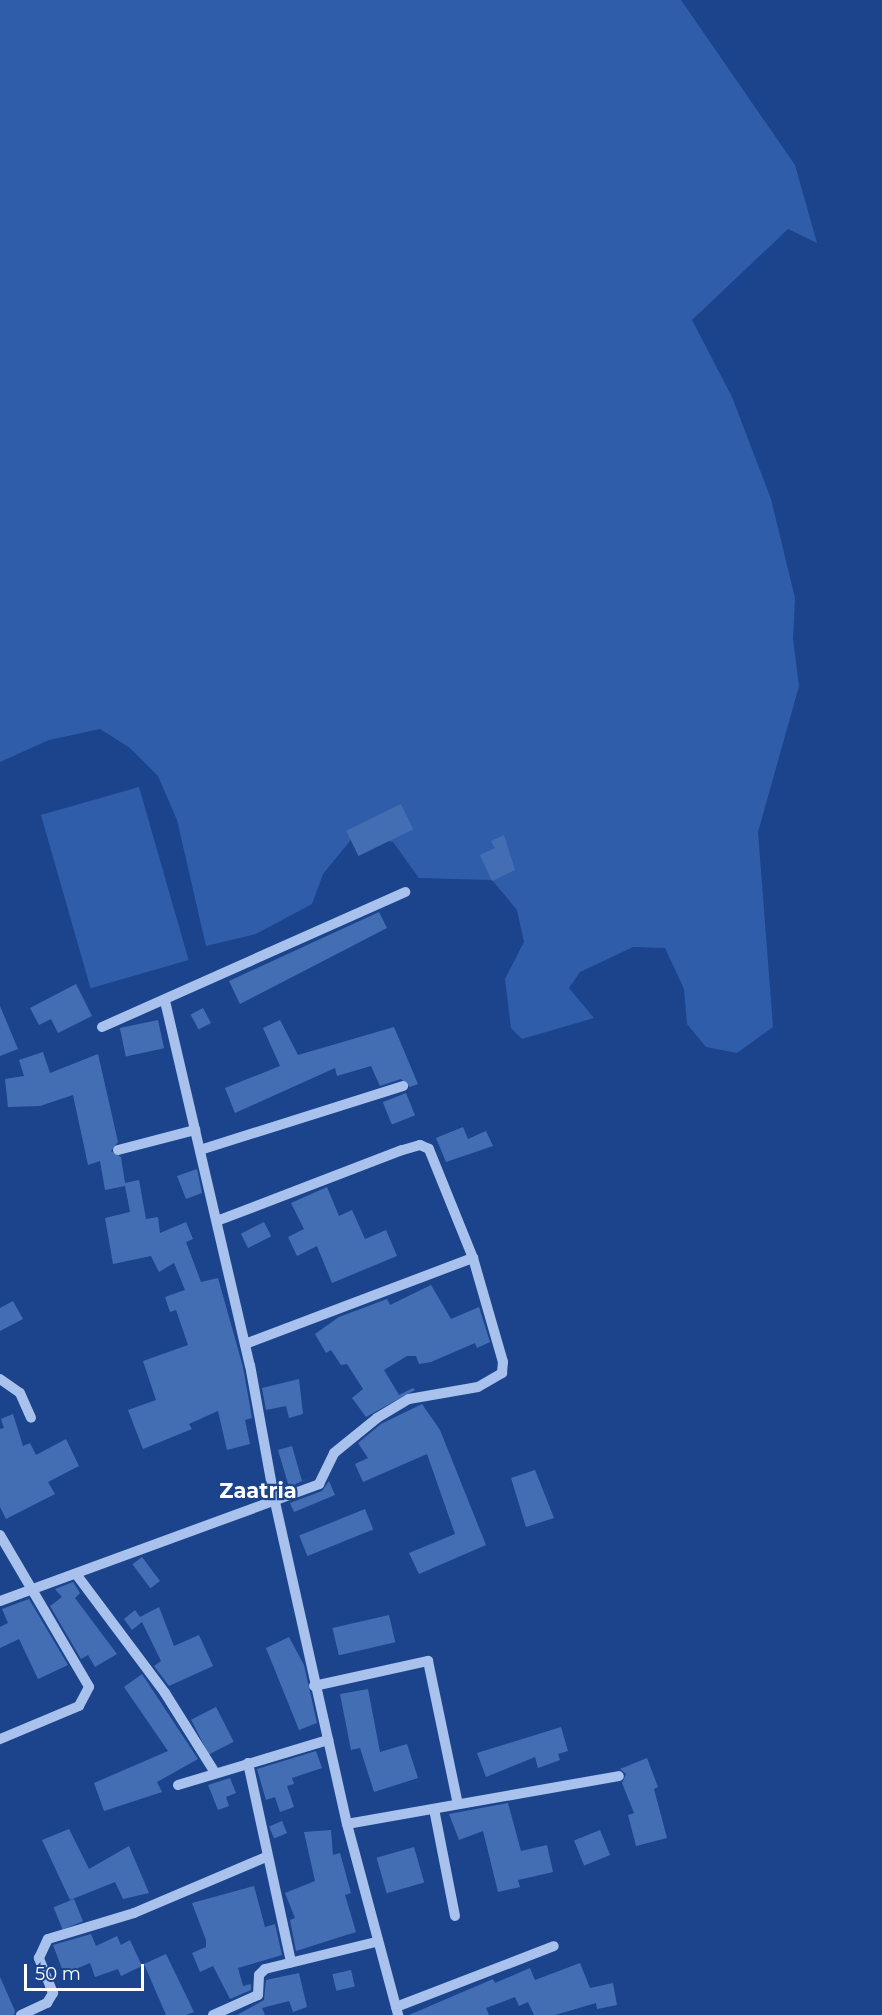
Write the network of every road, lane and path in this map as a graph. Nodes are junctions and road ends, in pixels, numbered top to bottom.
1 (405, 892) dead end
2 (165, 1001) junction
3 (102, 1027) dead end
4 (403, 1086) dead end
5 (195, 1130) junction
6 (118, 1150) dead end
7 (200, 1150) junction
8 (217, 1221) junction
9 (473, 1258) junction
10 (245, 1344) junction
11 (0, 1379) edge
12 (31, 1418) dead end
13 (275, 1502) junction
14 (0, 1535) edge
15 (76, 1574) junction
16 (28, 1591) junction
17 (0, 1601) edge
18 (315, 1686) junction
19 (0, 1739) edge
20 (328, 1740) junction
21 (248, 1763) junction
22 (214, 1771) junction
23 (620, 1776) dead end
24 (178, 1785) dead end
25 (458, 1804) junction
26 (434, 1809) junction
27 (347, 1824) junction
28 (266, 1857) junction
29 (455, 1916) dead end
30 (376, 1942) junction
31 (554, 1946) dead end
32 (291, 1962) junction
33 (395, 2013) edge
34 (21, 2015) edge
35 (213, 2015) edge

1 - 2 street
2 - 3 street
2 - 5 street
4 - 7 street
5 - 6 street
5 - 7 street
7 - 8 street
8 - 9 street
8 - 10 street
9 - 10 street
9 - 13 street
10 - 13 street
11 - 12 street
13 - 15 street
13 - 18 street
14 - 16 street
15 - 16 street
15 - 22 street
16 - 17 street
16 - 19 street
18 - 20 street
18 - 25 street
20 - 21 street
20 - 27 street
21 - 22 street
21 - 28 street
22 - 24 street
23 - 25 street
25 - 26 street
26 - 27 street
26 - 29 street
27 - 30 street
28 - 32 street
28 - 34 street
30 - 32 street
30 - 33 street
31 - 33 street
32 - 35 street

